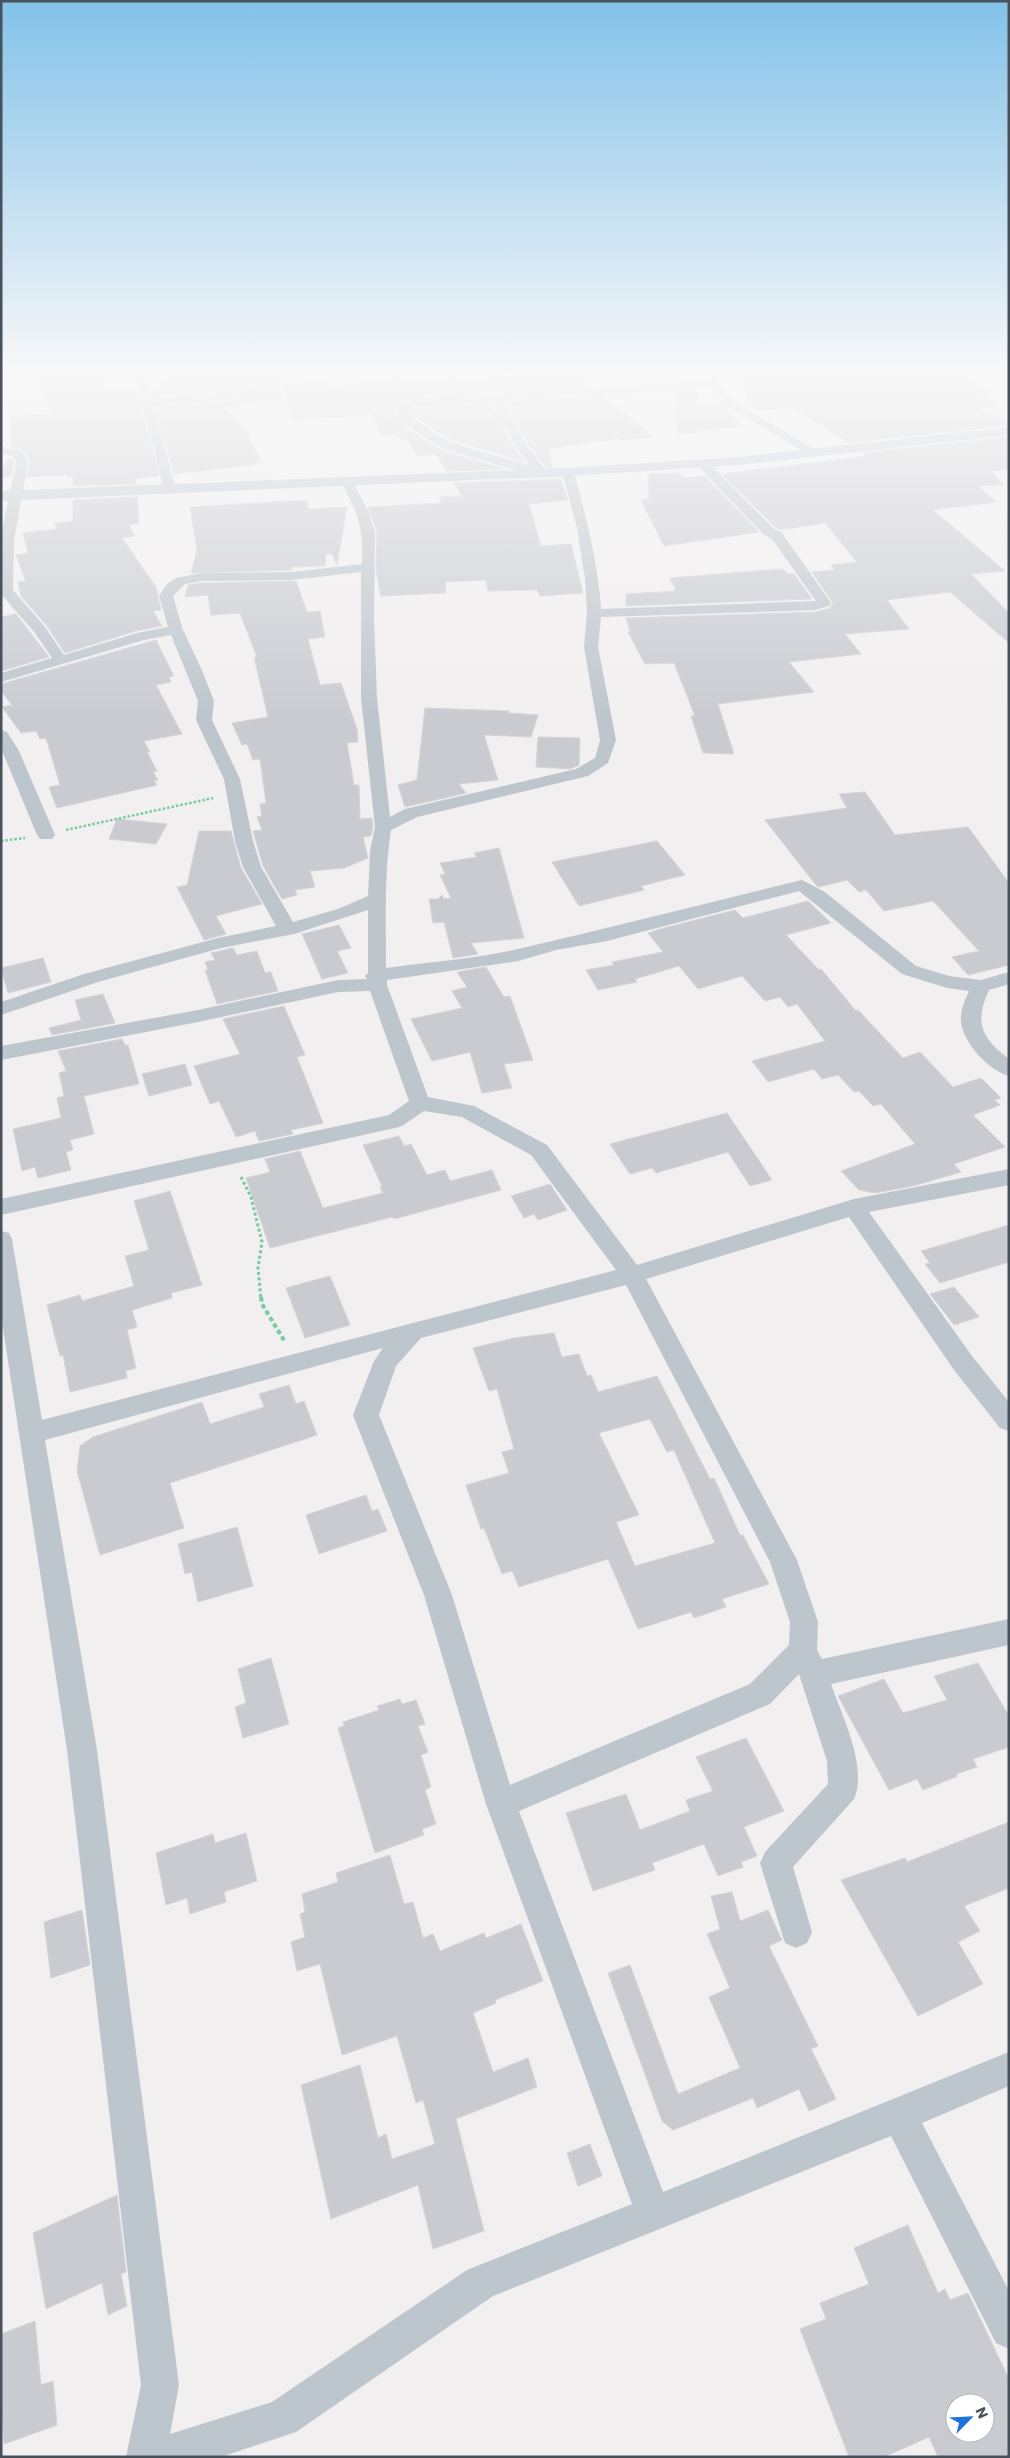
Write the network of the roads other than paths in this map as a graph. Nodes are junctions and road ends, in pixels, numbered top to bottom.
1 (18, 491) edge
2 (152, 491) edge
3 (352, 491) edge
4 (573, 491) edge
5 (729, 491) edge
6 (1, 496) edge
7 (17, 496) junction
8 (7, 511) edge
9 (368, 567) junction
10 (594, 613) junction
11 (176, 630) junction
12 (61, 661) junction
13 (1, 678) edge
14 (1, 735) edge
15 (384, 827) junction
16 (46, 835) road end
17 (377, 899) junction
18 (288, 930) junction
19 (1009, 978) edge
20 (376, 980) junction
21 (982, 986) junction
22 (1, 1009) edge
23 (1, 1053) edge
24 (1009, 1069) edge
25 (420, 1103) junction
26 (1009, 1177) edge
27 (1, 1207) edge
28 (854, 1207) junction
29 (1, 1239) edge
30 (632, 1275) junction
31 (4, 1290) edge
32 (413, 1331) junction
33 (1009, 1421) edge
34 (31, 1433) junction
35 (1009, 1632) edge
36 (808, 1662) junction
37 (501, 1804) junction
38 (796, 1932) dead end
39 (1009, 2069) edge
40 (899, 2115) junction
41 (654, 2213) junction
42 (1009, 2330) edge
43 (146, 2457) edge
44 (159, 2457) edge

1 - 7 street
2 - 7 main road
3 - 9 street
4 - 10 street
5 - 10 street
6 - 7 main road
7 - 8 street
8 - 12 street
9 - 11 street
9 - 15 street
10 - 15 street
11 - 12 street
11 - 18 street
12 - 13 street
14 - 16 street
15 - 17 street
17 - 18 street
17 - 20 street
18 - 22 street
19 - 21 street
20 - 21 street
20 - 23 street
20 - 25 street
21 - 24 street
25 - 27 street
25 - 30 street
26 - 28 street
28 - 30 street
28 - 33 street
29 - 31 street
30 - 32 street
30 - 36 street
31 - 34 street
32 - 34 street
32 - 37 street
34 - 43 street
35 - 36 street
36 - 37 street
36 - 38 street
37 - 41 street
39 - 40 street
40 - 41 street
40 - 42 street
41 - 44 street

